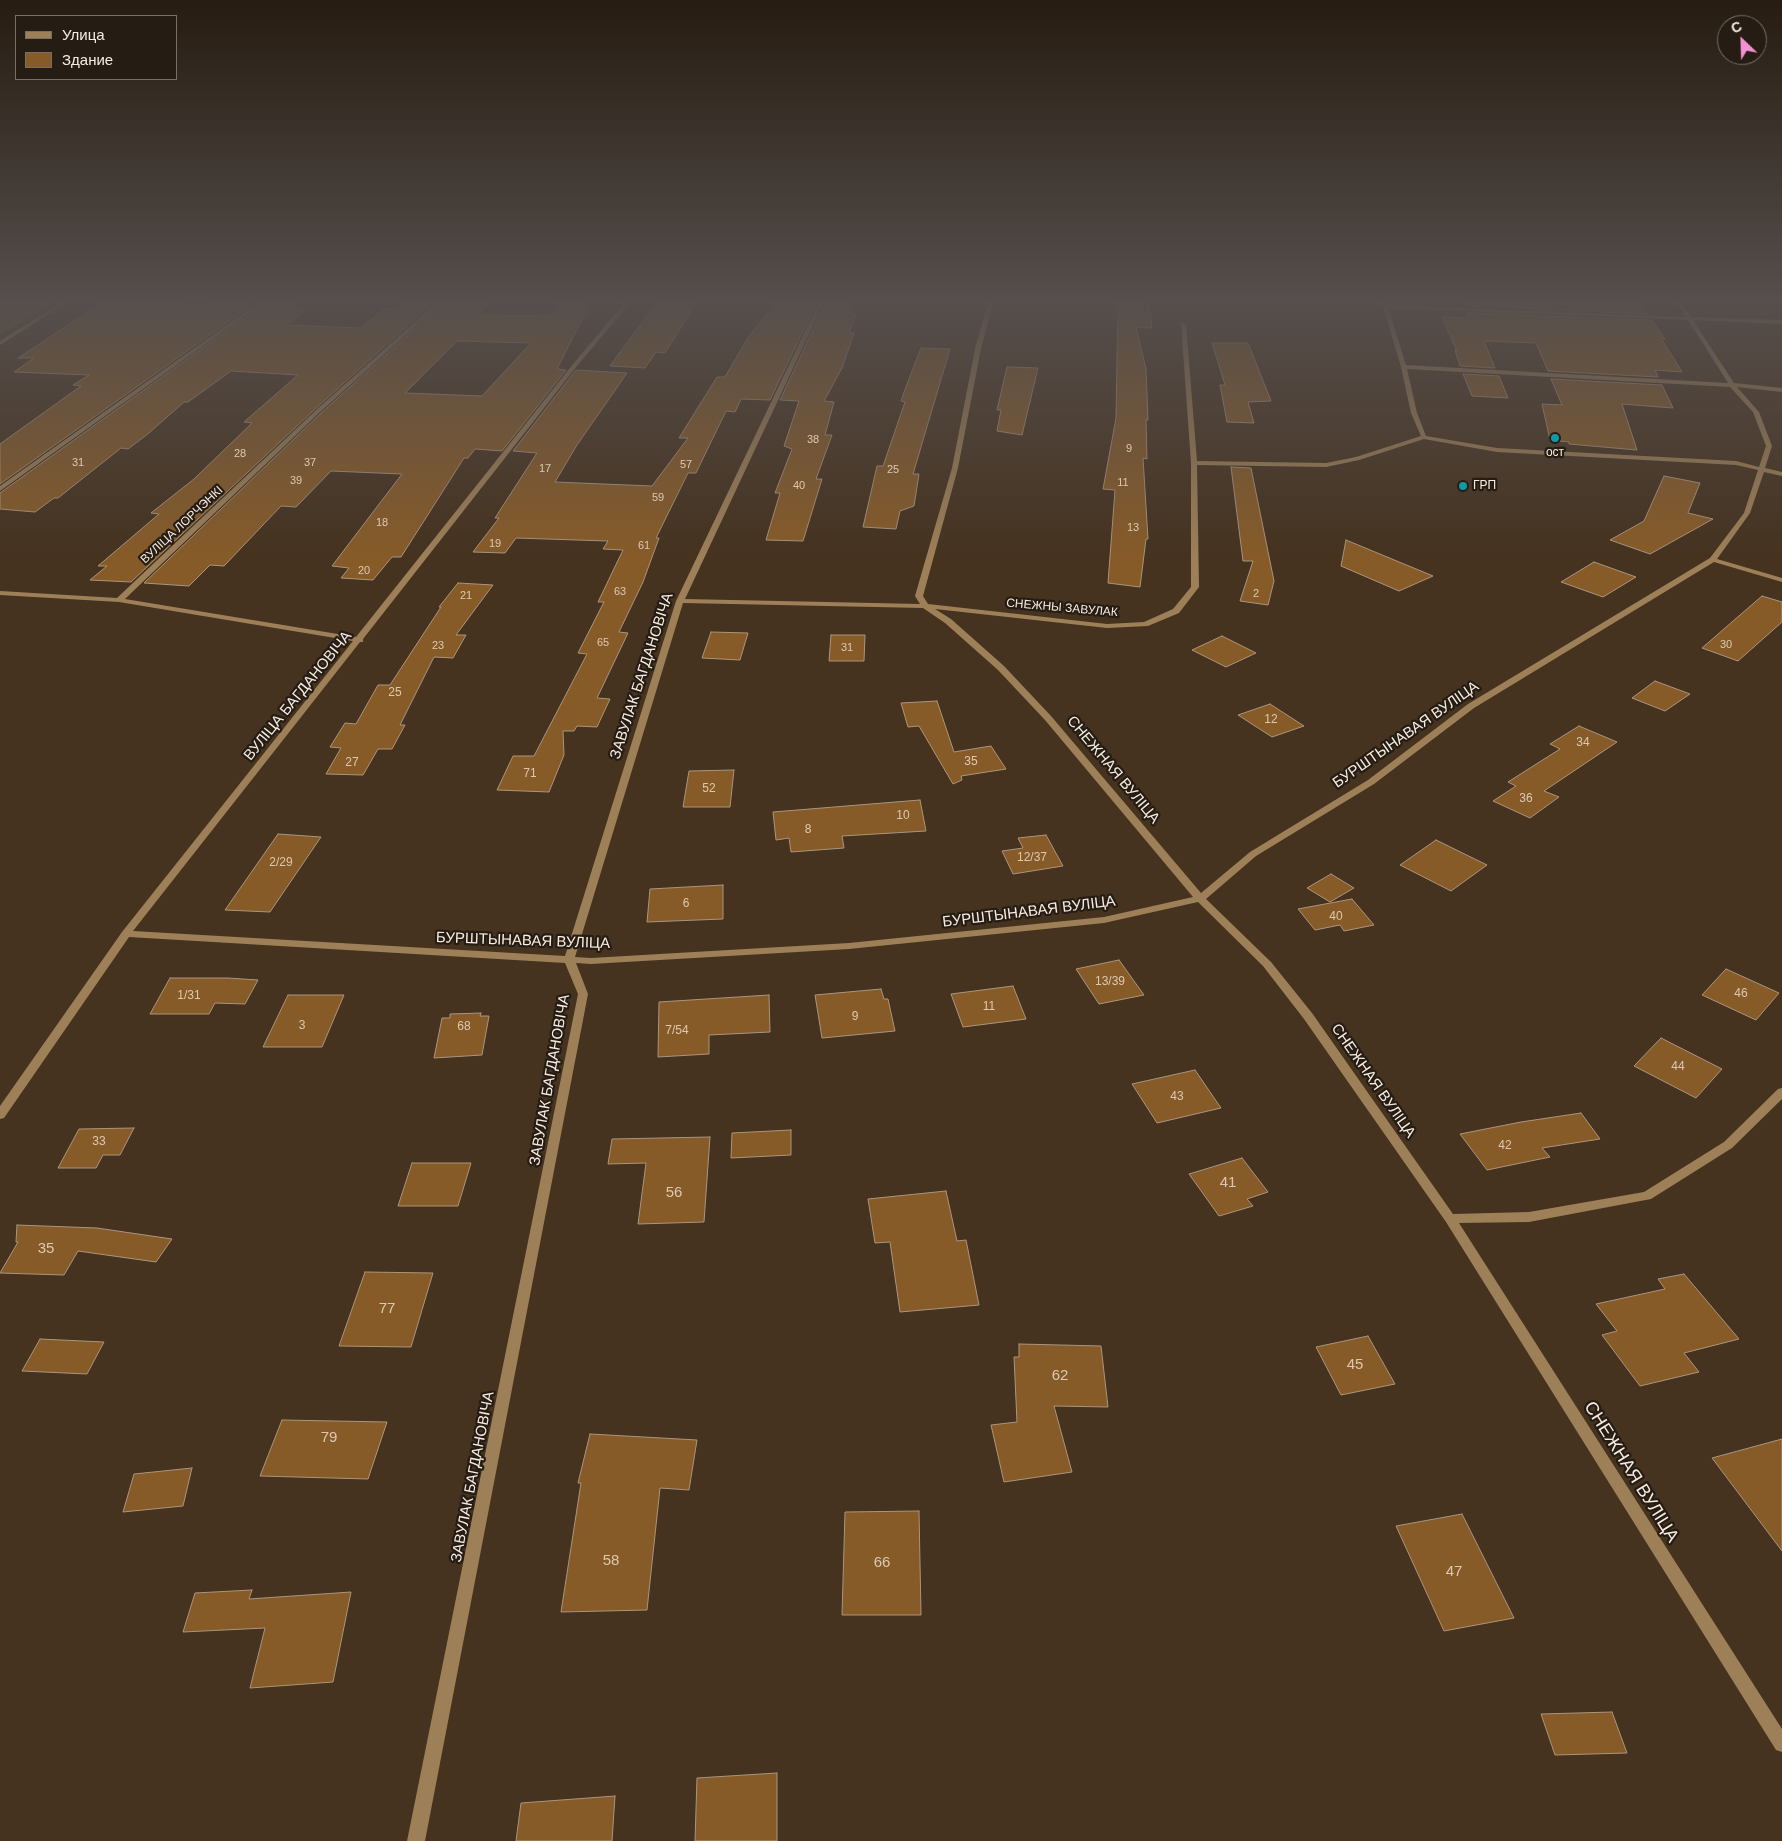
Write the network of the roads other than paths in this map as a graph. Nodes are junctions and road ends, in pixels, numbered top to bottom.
1 (142, 388) edge
2 (344, 388) edge
3 (557, 388) edge
4 (780, 388) edge
5 (970, 388) edge
6 (1188, 388) edge
7 (1409, 388) edge
8 (1735, 388) edge
9 (1761, 388) edge
10 (1782, 390) edge
11 (1424, 437) junction
12 (1194, 463) junction
13 (1760, 469) junction
14 (1782, 474) edge
15 (0, 489) edge
16 (1713, 560) junction
17 (1782, 580) edge
18 (0, 593) edge
19 (119, 600) junction
20 (680, 601) junction
21 (925, 606) junction
22 (360, 640) junction
23 (1200, 899) junction
24 (126, 934) junction
25 (569, 960) junction
26 (1782, 1092) edge
27 (0, 1115) edge
28 (1450, 1219) junction
29 (1782, 1744) edge
30 (416, 1841) edge

1 - 15 street
2 - 19 street, ВУЛІЦА ЛОРЧЭНКІ
3 - 22 street, ВУЛІЦА БАГДАНОВІЧА
4 - 20 street, ЗАВУЛАК БАГДАНОВІЧА
5 - 21 street
6 - 12 street, СНЕЖНЫ ЗАВУЛАК
7 - 11 street
8 - 13 street, БУРШТЫНАВАЯ ВУЛІЦА
9 - 10 street
11 - 12 street
11 - 13 street
12 - 21 street, СНЕЖНЫ ЗАВУЛАК
13 - 14 street
13 - 16 street, БУРШТЫНАВАЯ ВУЛІЦА
16 - 17 street
16 - 23 street, БУРШТЫНАВАЯ ВУЛІЦА
18 - 19 street
19 - 22 street
20 - 21 street, СНЕЖНЫ ЗАВУЛАК
20 - 25 street, ЗАВУЛАК БАГДАНОВІЧА
21 - 23 street, СНЕЖНАЯ ВУЛІЦА
22 - 24 street, ВУЛІЦА БАГДАНОВІЧА
23 - 25 street, БУРШТЫНАВАЯ ВУЛІЦА
23 - 28 street, СНЕЖНАЯ ВУЛІЦА
24 - 25 street, БУРШТЫНАВАЯ ВУЛІЦА
24 - 27 street, ВУЛІЦА БАГДАНОВІЧА
25 - 30 street, ЗАВУЛАК БАГДАНОВІЧА
26 - 28 street
28 - 29 street, СНЕЖНАЯ ВУЛІЦА

